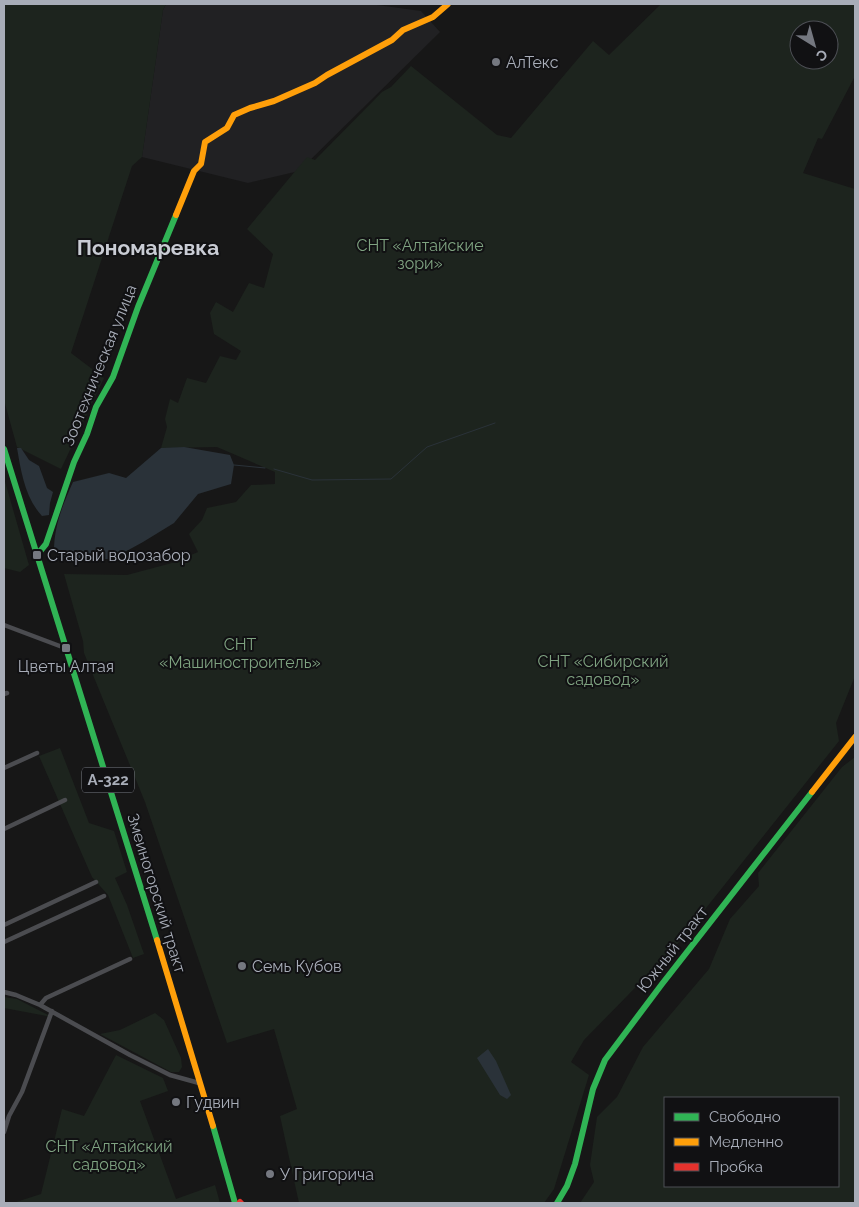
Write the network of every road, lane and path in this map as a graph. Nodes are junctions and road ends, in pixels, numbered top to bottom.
1 (448, 4) edge
2 (4, 449) edge
3 (36, 556) junction
4 (4, 625) edge
5 (66, 648) junction
6 (855, 737) edge
7 (37, 753) dead end
8 (4, 768) edge
9 (65, 800) dead end
10 (4, 828) edge
11 (96, 882) dead end
12 (104, 896) dead end
13 (4, 925) edge
14 (4, 942) edge
15 (130, 960) dead end
16 (4, 992) edge
17 (40, 1005) junction
18 (52, 1011) junction
19 (200, 1083) junction
20 (6, 1115) edge
21 (4, 1132) edge
22 (239, 1203) edge
23 (557, 1203) edge

1 - 3 main road, Зоотехническая улица
2 - 3 main road, Змеиногорский тракт / А-322
3 - 5 main road, Змеиногорский тракт / А-322
4 - 5 street
5 - 19 main road, Змеиногорский тракт / А-322
6 - 23 main road, Южный тракт
7 - 8 street
9 - 10 street
11 - 13 street
12 - 14 street
15 - 17 street
16 - 17 street
17 - 18 street
18 - 19 street
18 - 20 street
19 - 22 main road, Змеиногорский тракт / А-322
20 - 21 street

